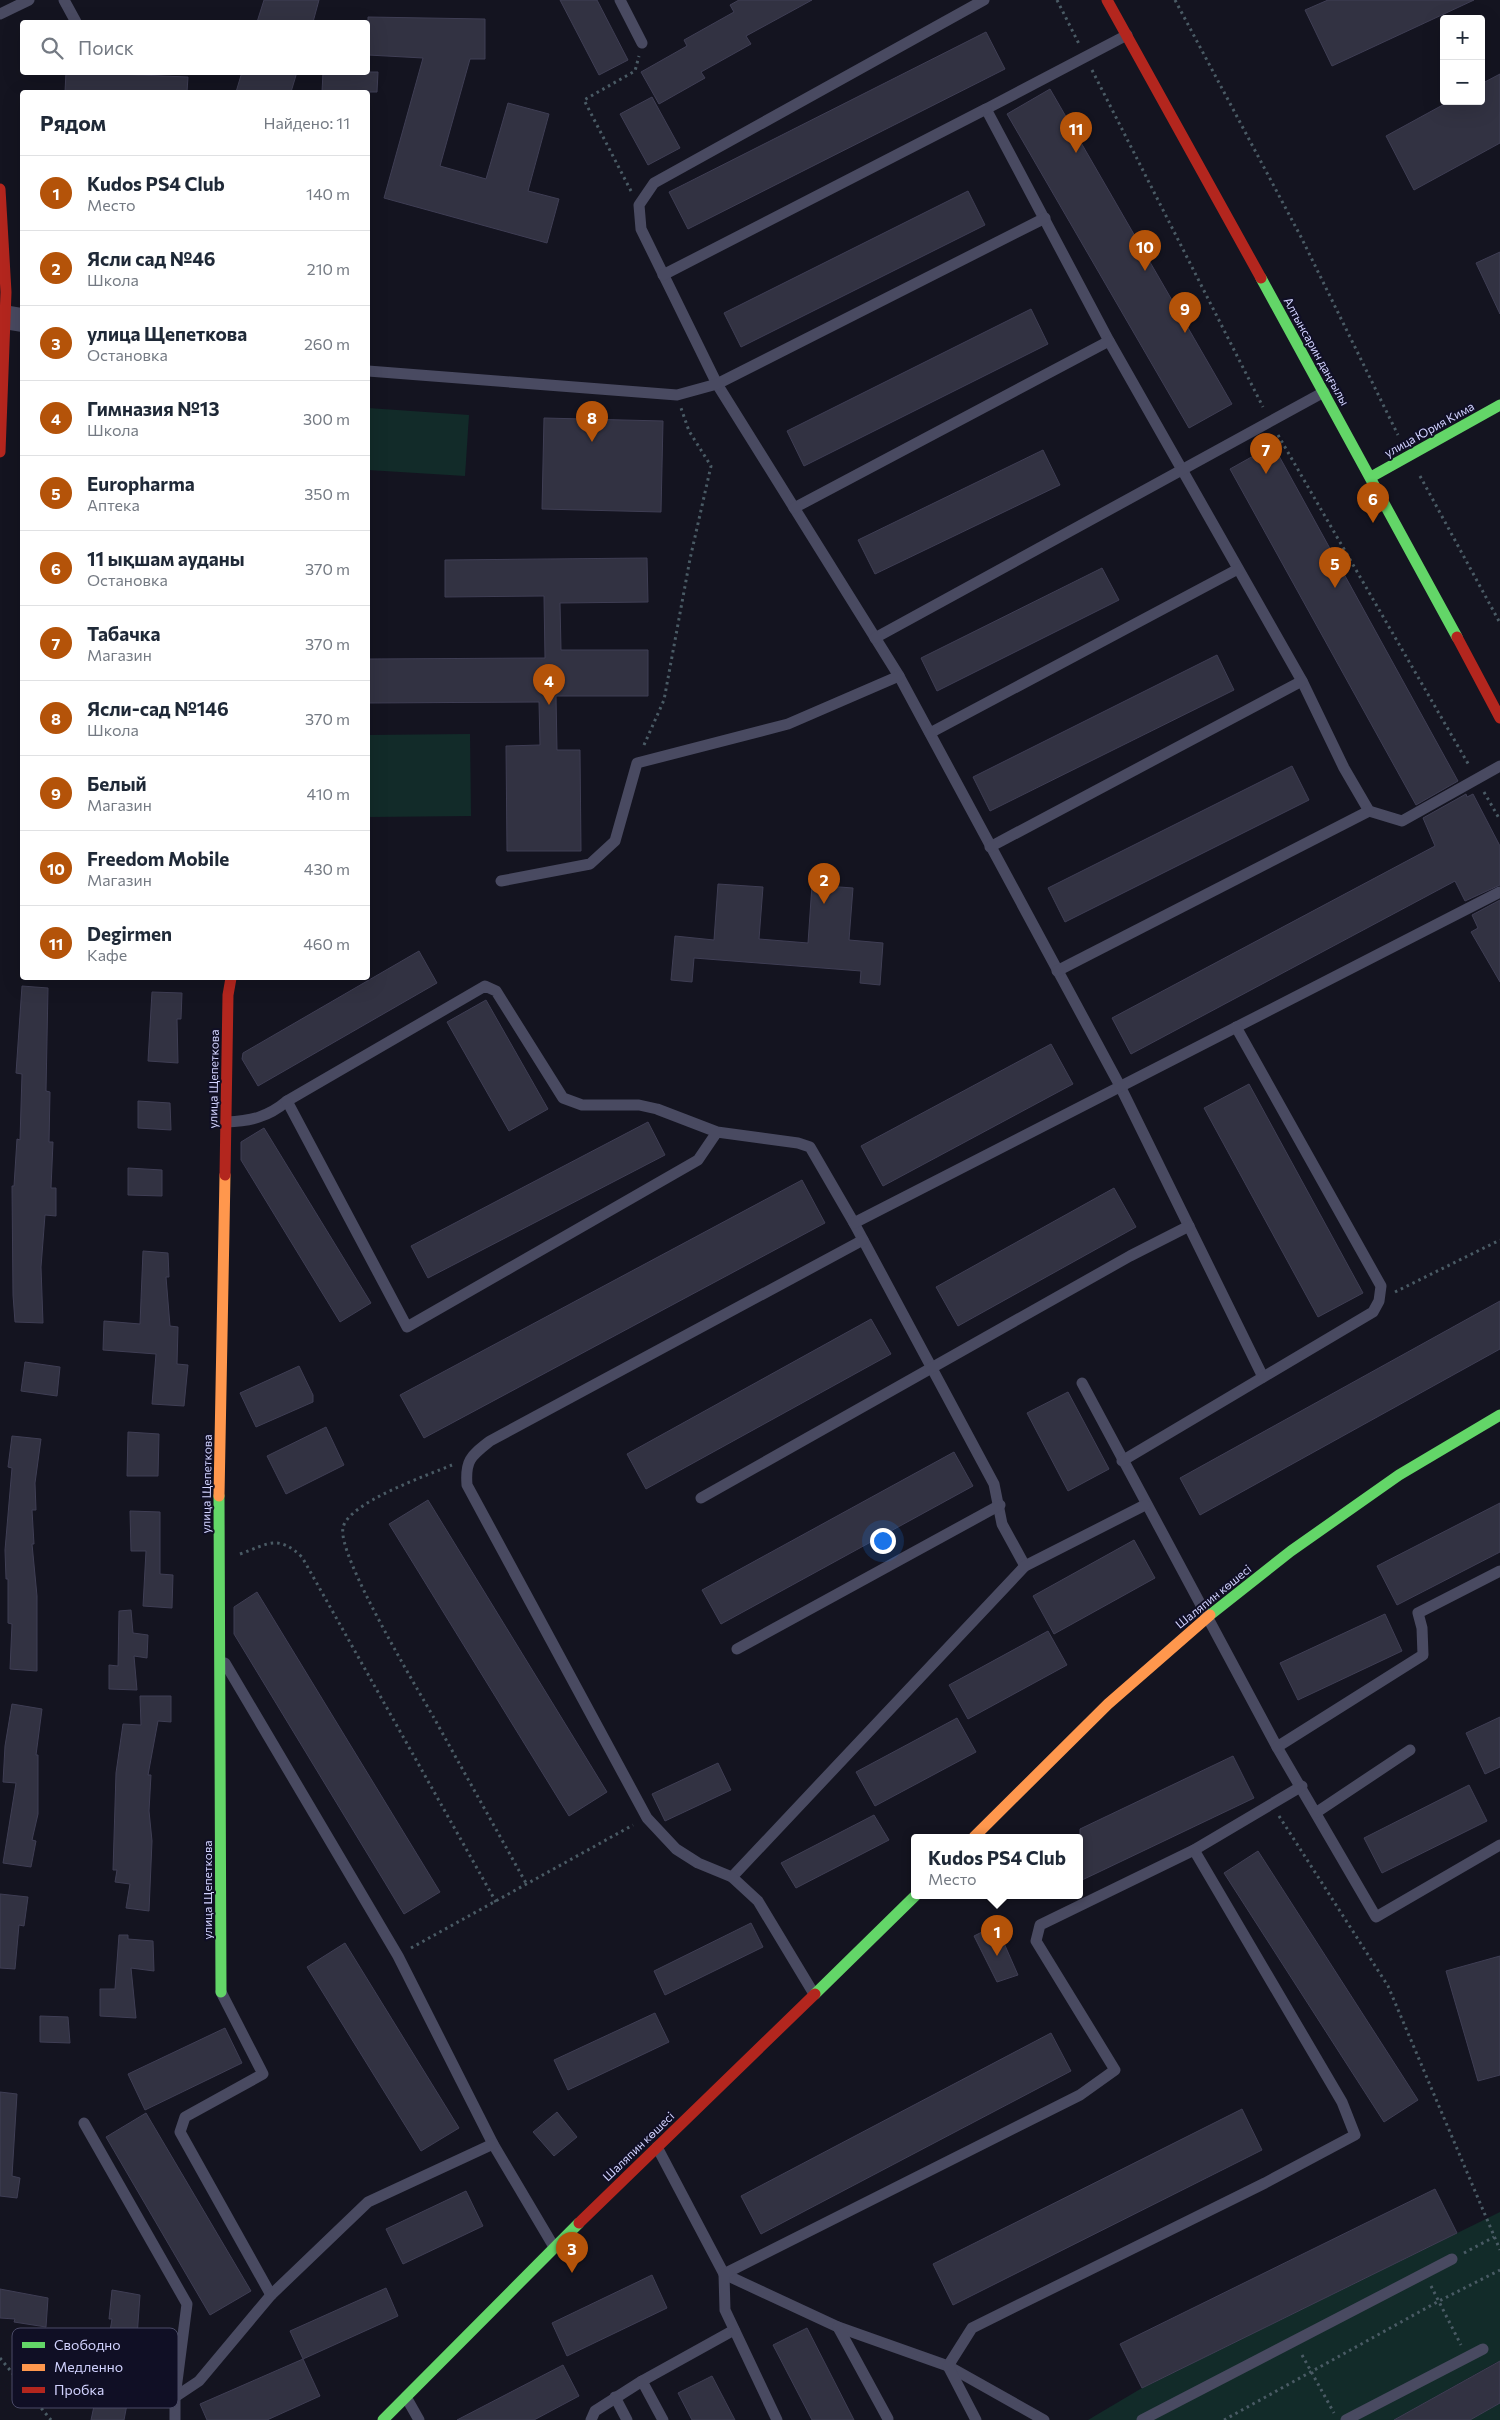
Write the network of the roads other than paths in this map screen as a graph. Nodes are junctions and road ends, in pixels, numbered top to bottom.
1 (29, 0) edge
2 (64, 0) edge
3 (620, 0) edge
4 (984, 0) edge
5 (1107, 0) edge
6 (0, 14) edge
7 (75, 20) edge
8 (1127, 35) junction
9 (642, 43) road end
10 (986, 109) junction
11 (0, 189) edge
12 (1045, 218) junction
13 (663, 274) junction
14 (13, 319) edge
15 (1108, 341) junction
16 (370, 371) edge
17 (717, 384) junction
18 (1324, 392) junction
19 (1500, 405) edge
20 (0, 452) edge
21 (1182, 470) junction
22 (1371, 477) junction
23 (794, 508) junction
24 (1238, 569) junction
25 (876, 638) junction
26 (899, 676) junction
27 (1302, 680) junction
28 (1500, 718) edge
29 (930, 732) junction
30 (1500, 766) edge
31 (1370, 811) junction
32 (990, 847) junction
33 (501, 881) dead end
34 (1500, 892) edge
35 (1056, 971) junction
36 (231, 980) edge
37 (1236, 1027) junction
38 (1120, 1086) junction
39 (287, 1101) junction
40 (226, 1122) junction
41 (717, 1132) junction
42 (854, 1223) junction
43 (1189, 1226) junction
44 (863, 1240) junction
45 (931, 1367) junction
46 (1263, 1377) junction
47 (1082, 1383) dead end
48 (1500, 1415) edge
49 (1122, 1461) junction
50 (701, 1498) dead end
51 (1000, 1505) junction
52 (1145, 1505) junction
53 (1025, 1566) junction
54 (1500, 1571) edge
55 (1207, 1618) junction
56 (737, 1649) dead end
57 (218, 1653) junction
58 (1277, 1747) junction
59 (1410, 1750) dead end
60 (1302, 1786) junction
61 (1317, 1812) junction
62 (977, 1834) edge
63 (1500, 1845) edge
64 (1194, 1850) junction
65 (732, 1876) junction
66 (912, 1899) edge
67 (221, 1992) joint
68 (814, 1995) junction
69 (84, 2123) dead end
70 (493, 2144) junction
71 (657, 2147) junction
72 (554, 2247) junction
73 (1452, 2259) road end
74 (724, 2274) junction
75 (271, 2295) junction
76 (838, 2327) junction
77 (734, 2330) junction
78 (1483, 2348) dead end
79 (948, 2366) junction
80 (178, 2374) edge
81 (642, 2381) junction
82 (178, 2395) edge
83 (406, 2397) junction
84 (615, 2397) junction
85 (888, 2419) edge
86 (383, 2420) edge
87 (419, 2420) edge
88 (591, 2420) edge
89 (627, 2420) edge
90 (663, 2420) edge
91 (777, 2420) edge
92 (976, 2420) edge
93 (1044, 2420) edge
94 (1142, 2420) edge
95 (1346, 2420) edge

1 - 6 lane
2 - 7 lane
3 - 9 lane
4 - 13 lane
5 - 8 main road, Алтынсарин даңғылы
8 - 10 lane
8 - 18 main road, Алтынсарин даңғылы
10 - 12 lane
10 - 13 lane
11 - 14 main road
12 - 15 lane
12 - 17 lane
13 - 17 lane
14 - 20 main road
15 - 21 lane
15 - 23 lane
16 - 17 lane
17 - 23 lane
18 - 21 lane
18 - 22 main road, Алтынсарин даңғылы
19 - 22 main road, улица Юрия Кима
21 - 24 lane
21 - 25 lane
22 - 28 main road, Алтынсарин даңғылы
23 - 25 lane
24 - 27 lane
24 - 29 lane
25 - 26 lane
26 - 29 lane
26 - 33 lane
27 - 31 lane
27 - 32 lane
29 - 32 lane
30 - 31 lane
31 - 35 lane
32 - 35 lane
34 - 37 lane
35 - 38 lane
36 - 40 main road, улица Щепеткова
37 - 38 lane
37 - 46 lane
38 - 42 lane
38 - 43 lane
39 - 40 lane
39 - 41 lane
39 - 41 lane
40 - 57 main road, улица Щепеткова
41 - 42 lane
42 - 44 lane
43 - 45 lane
43 - 46 lane
44 - 45 lane
44 - 65 lane
45 - 50 lane
45 - 51 lane
46 - 49 lane
47 - 49 lane
48 - 55 main road, Шаляпин көшесі
49 - 52 lane
51 - 53 lane
51 - 56 lane
52 - 53 lane
52 - 55 lane
53 - 65 lane
54 - 58 lane
55 - 58 lane
55 - 62 main road, Шаляпин көшесі
57 - 67 main road, улица Щепеткова
57 - 70 lane
58 - 60 lane
59 - 61 lane
60 - 61 lane
60 - 64 lane
61 - 63 lane
64 - 74 lane
64 - 79 lane
65 - 68 lane
66 - 68 main road, Шаляпин көшесі
67 - 75 lane
68 - 71 main road, Шаляпин көшесі
69 - 80 lane
70 - 72 lane
70 - 75 lane
71 - 72 main road, Шаляпин көшесі
71 - 74 lane
72 - 83 main road, Шаляпин көшесі
73 - 94 lane
74 - 76 lane
74 - 77 lane
75 - 82 lane
76 - 79 lane
76 - 85 lane
77 - 81 lane
77 - 91 lane
78 - 95 lane
79 - 92 lane
79 - 93 lane
81 - 84 lane
81 - 90 lane
83 - 86 main road, Шаляпин көшесі
83 - 87 lane
84 - 88 lane
84 - 89 lane

